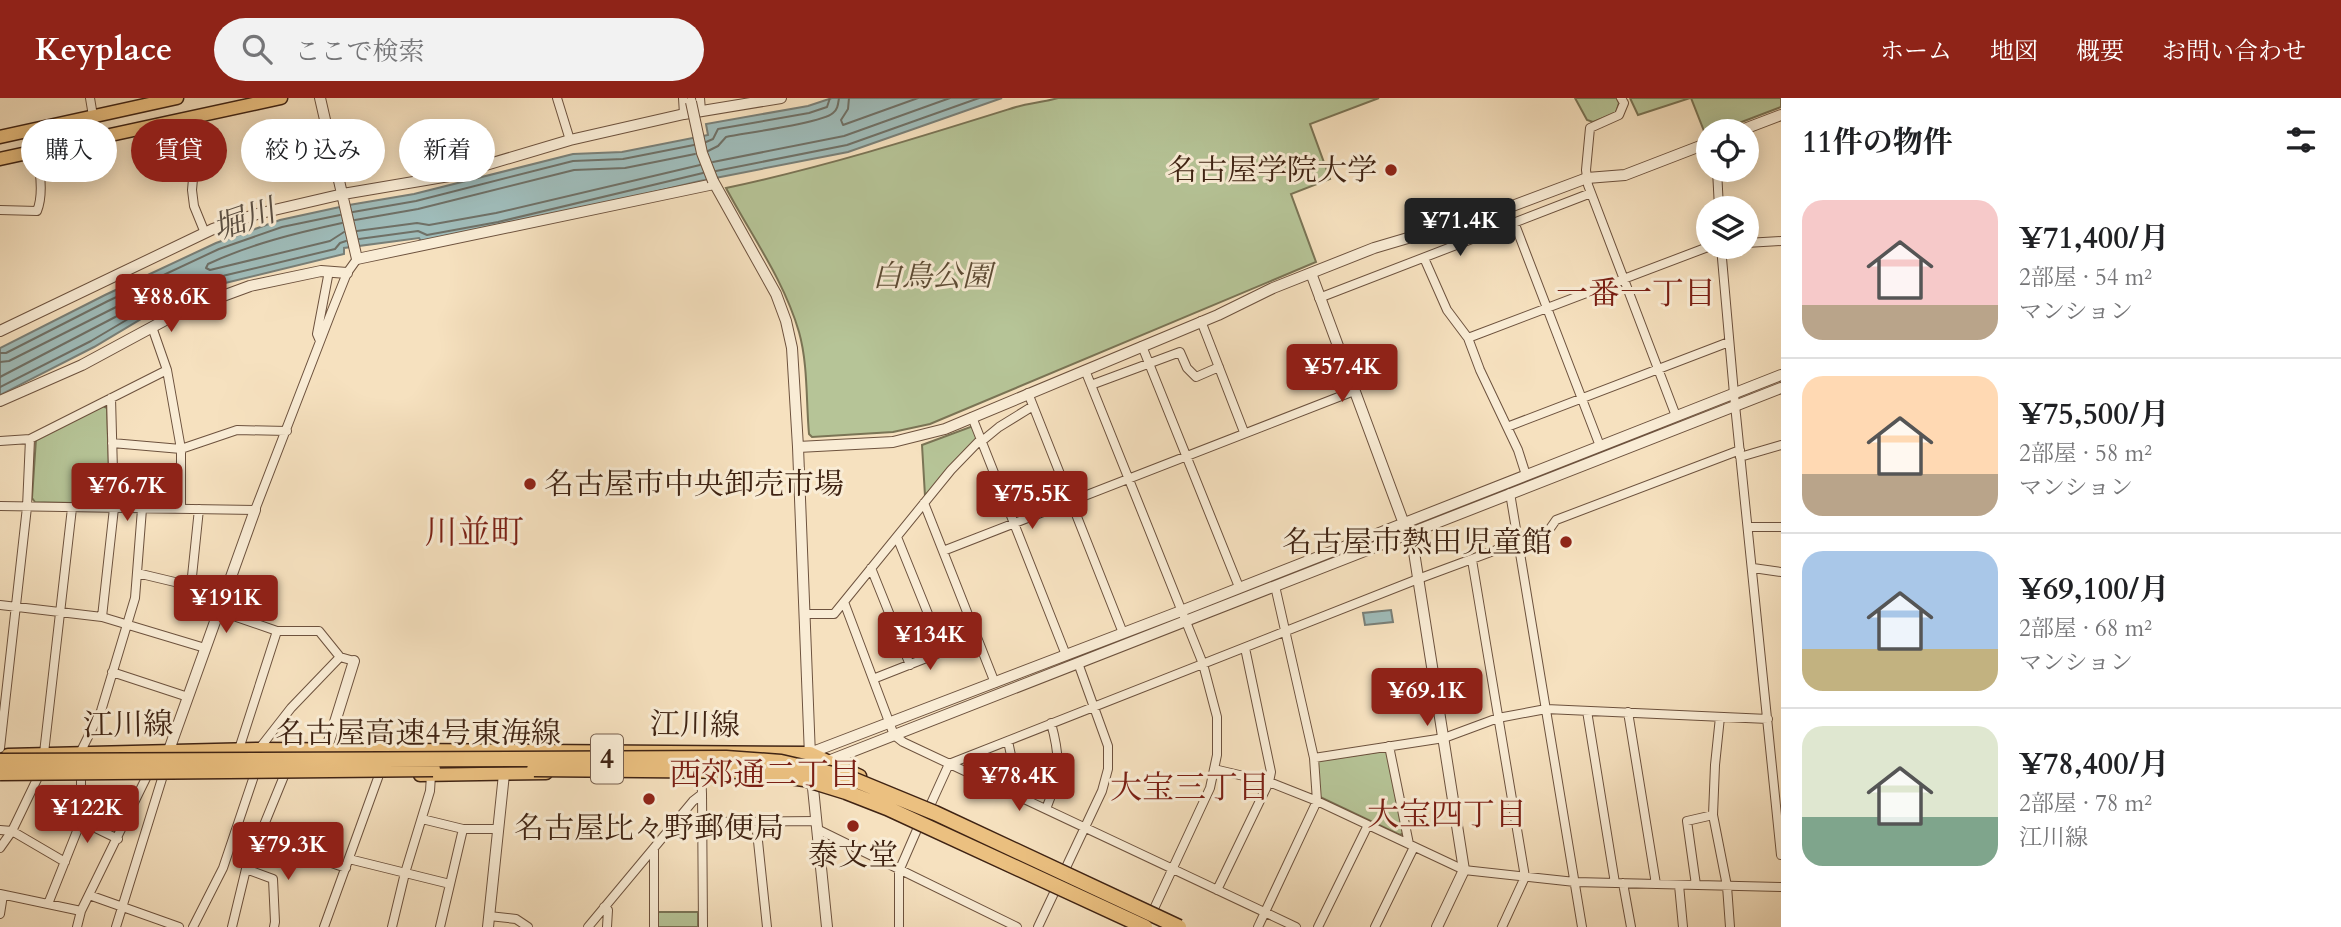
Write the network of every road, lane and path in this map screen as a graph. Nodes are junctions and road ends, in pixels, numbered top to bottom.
1 (90, 98) edge
2 (177, 98) edge
3 (281, 98) edge
4 (320, 98) edge
5 (557, 98) edge
6 (781, 98) edge
7 (1622, 98) edge
8 (691, 99) edge
9 (770, 99) edge
10 (701, 111) junction
11 (684, 114) junction
12 (1781, 115) edge
13 (93, 117) junction
14 (187, 119) edge
15 (1759, 123) edge
16 (0, 137) edge
17 (570, 140) junction
18 (1696, 148) edge
19 (21, 155) edge
20 (0, 159) edge
21 (1587, 178) junction
22 (39, 182) edge
23 (193, 182) edge
24 (713, 183) junction
25 (1591, 194) junction
26 (344, 197) junction
27 (0, 210) edge
28 (1514, 222) junction
29 (205, 233) junction
30 (1781, 241) edge
31 (1759, 242) edge
32 (1696, 252) edge
33 (356, 258) junction
34 (1424, 258) junction
35 (1722, 259) edge
36 (329, 271) junction
37 (347, 273) junction
38 (1311, 273) junction
39 (1623, 278) junction
40 (1319, 298) junction
41 (1547, 307) junction
42 (1201, 321) junction
43 (152, 327) junction
44 (0, 331) edge
45 (1468, 338) junction
46 (320, 341) junction
47 (1729, 342) junction
48 (1142, 346) junction
49 (1149, 363) junction
50 (1219, 367) junction
51 (1658, 369) junction
52 (167, 370) junction
53 (1085, 370) junction
54 (1781, 374) edge
55 (1091, 385) junction
56 (1781, 388) edge
57 (1354, 391) junction
58 (1028, 393) junction
59 (1734, 393) junction
60 (111, 398) junction
61 (1581, 398) junction
62 (0, 401) edge
63 (1735, 405) junction
64 (1033, 406) junction
65 (1675, 416) junction
66 (972, 417) junction
67 (1507, 427) junction
68 (287, 431) junction
69 (1244, 432) junction
70 (30, 439) junction
71 (981, 440) junction
72 (0, 441) edge
73 (112, 443) junction
74 (1781, 445) edge
75 (1600, 446) junction
76 (798, 447) junction
77 (181, 449) junction
78 (1740, 453) junction
79 (1186, 456) junction
80 (1526, 475) junction
81 (1128, 478) junction
82 (1510, 493) junction
83 (1070, 500) junction
84 (924, 503) junction
85 (0, 506) edge
86 (27, 507) junction
87 (72, 508) junction
88 (114, 508) junction
89 (142, 509) junction
90 (181, 509) junction
91 (199, 509) junction
92 (255, 510) junction
93 (1013, 522) junction
94 (1404, 523) junction
95 (1748, 527) junction
96 (1781, 527) edge
97 (1411, 533) junction
98 (897, 537) junction
99 (1518, 542) junction
100 (943, 551) junction
101 (1472, 560) junction
102 (871, 568) junction
103 (1753, 568) junction
104 (1781, 572) edge
105 (137, 573) junction
106 (1418, 579) junction
107 (191, 586) junction
108 (1275, 586) junction
109 (1239, 587) junction
110 (225, 594) junction
111 (844, 602) junction
112 (0, 605) edge
113 (16, 607) junction
114 (219, 611) junction
115 (61, 613) junction
116 (804, 614) junction
117 (1183, 615) junction
118 (102, 617) junction
119 (125, 626) junction
120 (277, 631) junction
121 (1285, 632) junction
122 (1123, 633) junction
123 (977, 638) junction
124 (205, 648) junction
125 (1245, 648) junction
126 (943, 651) junction
127 (1066, 655) junction
128 (340, 657) junction
129 (354, 661) joint
130 (1078, 663) junction
131 (910, 664) junction
132 (1203, 664) junction
133 (112, 672) junction
134 (873, 679) junction
135 (995, 683) junction
136 (188, 697) junction
137 (1094, 706) junction
138 (1546, 709) junction
139 (1587, 710) junction
140 (1628, 712) junction
141 (1720, 717) junction
142 (1498, 718) junction
143 (1768, 719) junction
144 (1051, 723) junction
145 (890, 724) junction
146 (894, 735) junction
147 (1444, 738) junction
148 (1008, 741) junction
149 (1389, 746) junction
150 (0, 748) edge
151 (239, 749) junction
152 (259, 749) junction
153 (169, 750) junction
154 (326, 751) junction
155 (44, 753) junction
156 (80, 753) junction
157 (810, 753) junction
158 (1771, 753) junction
159 (1781, 754) edge
160 (0, 755) edge
161 (1314, 758) junction
162 (0, 761) edge
163 (826, 761) junction
164 (949, 764) junction
165 (701, 769) junction
166 (1214, 769) junction
167 (812, 772) junction
168 (504, 774) junction
169 (0, 775) edge
170 (379, 775) junction
171 (431, 775) junction
172 (147, 776) junction
173 (163, 776) junction
174 (254, 776) junction
175 (284, 776) junction
176 (38, 777) junction
177 (81, 777) junction
178 (1269, 782) junction
179 (1007, 791) junction
180 (702, 794) junction
181 (1317, 801) junction
182 (929, 808) junction
183 (1046, 809) junction
184 (1713, 816) junction
185 (422, 819) junction
186 (81, 821) junction
187 (702, 822) junction
188 (756, 822) junction
189 (817, 825) junction
190 (919, 825) junction
191 (1368, 825) junction
192 (1085, 828) junction
193 (463, 829) junction
194 (498, 829) junction
195 (0, 830) edge
196 (12, 831) junction
197 (257, 837) junction
198 (118, 839) junction
199 (1412, 845) junction
200 (0, 848) edge
201 (654, 848) junction
202 (1781, 855) edge
203 (65, 862) junction
204 (347, 864) junction
205 (246, 869) junction
206 (1172, 869) junction
207 (1063, 870) junction
208 (1464, 870) junction
209 (899, 871) junction
210 (405, 873) junction
211 (1525, 877) junction
212 (1575, 882) junction
213 (1619, 883) junction
214 (450, 884) junction
215 (1656, 884) junction
216 (1679, 885) junction
217 (1696, 885) junction
218 (1727, 886) junction
219 (1781, 887) edge
220 (1055, 889) junction
221 (1217, 890) junction
222 (1, 894) edge
223 (89, 895) junction
224 (48, 904) junction
225 (122, 907) junction
226 (604, 907) junction
227 (1107, 909) junction
228 (81, 911) junction
229 (1265, 912) junction
230 (1152, 913) junction
231 (0, 914) edge
232 (489, 922) edge
233 (76, 927) edge
234 (116, 927) edge
235 (179, 927) edge
236 (193, 927) edge
237 (232, 927) edge
238 (274, 927) edge
239 (324, 927) edge
240 (392, 927) edge
241 (440, 927) edge
242 (528, 927) edge
243 (588, 927) edge
244 (607, 927) edge
245 (654, 927) edge
246 (703, 927) edge
247 (767, 927) edge
248 (827, 927) edge
249 (899, 927) edge
250 (1017, 927) edge
251 (1038, 927) edge
252 (1136, 927) edge
253 (1144, 927) edge
254 (1161, 927) edge
255 (1181, 927) edge
256 (1258, 927) edge
257 (1296, 927) edge
258 (1318, 927) edge
259 (1375, 927) edge
260 (1437, 927) edge
261 (1502, 927) edge
262 (1582, 927) edge
263 (1631, 927) edge
264 (1683, 927) edge
265 (1730, 927) edge

1 - 13 street
2 - 13 main road
3 - 14 main road
4 - 26 street
5 - 17 street
6 - 9 street
7 - 21 street
8 - 10 street
8 - 11 street
8 - 24 street, bridge
9 - 10 street
10 - 11 street
11 - 17 street
12 - 15 street
13 - 16 main road
17 - 26 street
18 - 21 street
19 - 20 main road
21 - 25 street
21 - 38 street
22 - 27 street
23 - 29 street
24 - 33 street
24 - 76 street
25 - 28 street
25 - 39 street
26 - 29 street
26 - 33 street
28 - 34 street
28 - 41 street
29 - 44 street
30 - 31 street
32 - 39 street
33 - 37 street
34 - 40 street
34 - 45 street
35 - 47 street
36 - 37 street
36 - 43 street
36 - 46 street
37 - 46 street
38 - 40 street
38 - 42 street
39 - 41 street
39 - 51 street
40 - 57 street
41 - 45 street
41 - 61 street
42 - 48 street
42 - 50 street
43 - 52 street
43 - 62 street
45 - 67 street
46 - 68 street
47 - 51 street
47 - 59 street
48 - 49 street
48 - 53 street
49 - 50 street
49 - 55 street
49 - 79 street
50 - 69 street
51 - 61 street
51 - 65 street
52 - 60 street
52 - 77 street
53 - 55 street
53 - 58 street
54 - 59 street
55 - 81 street
56 - 63 street
57 - 69 street
57 - 94 street
58 - 64 street
58 - 66 street
59 - 63 street
59 - 65 street
60 - 70 street
60 - 73 street
61 - 67 street
61 - 75 street
63 - 78 street
63 - 82 street
64 - 71 street
64 - 83 street
65 - 75 street
66 - 71 street
66 - 76 street
67 - 80 street
68 - 77 street
68 - 92 street
69 - 79 street
70 - 72 street
70 - 86 street
71 - 84 street
71 - 93 street
73 - 77 street
73 - 88 street
74 - 78 street
75 - 80 street
76 - 116 street
77 - 90 street
78 - 95 street
78 - 99 street
79 - 81 street
79 - 109 street
80 - 94 street
81 - 83 street
81 - 117 street
82 - 97 street
82 - 99 street
83 - 93 street
83 - 122 street
84 - 98 street
84 - 100 street
85 - 86 street
86 - 87 street
86 - 113 street
87 - 88 street
87 - 115 street
88 - 89 street
88 - 118 street
89 - 90 street
89 - 105 street
90 - 91 street
91 - 92 street
91 - 107 street
92 - 110 street
93 - 100 street
93 - 127 street
94 - 97 street
94 - 109 street
95 - 96 street
95 - 103 street
97 - 106 street
97 - 108 street
98 - 102 street
98 - 126 street
99 - 101 street
99 - 138 street
100 - 123 street
101 - 106 street
101 - 142 street
102 - 111 street
102 - 131 street
103 - 104 street
103 - 143 street
105 - 107 street
105 - 119 street
106 - 121 street
106 - 147 street
107 - 110 street
108 - 117 street
108 - 121 street
109 - 117 street
110 - 114 street
111 - 116 street
111 - 134 street
112 - 113 street
113 - 115 street
113 - 150 street
114 - 120 street
114 - 124 street
115 - 118 street
115 - 155 street
116 - 157 street
117 - 122 street
117 - 130 street
117 - 132 street
118 - 119 street
119 - 124 street
119 - 133 street
120 - 128 street
120 - 151 street
121 - 125 street
121 - 161 street
122 - 127 street
123 - 126 street
123 - 135 street
124 - 136 street
125 - 132 street
125 - 178 street
126 - 131 street
127 - 135 street
128 - 129 street
128 - 152 street
129 - 154 street
130 - 137 street
130 - 146 street
131 - 134 street
132 - 137 street
132 - 166 street
133 - 136 street
133 - 156 street
134 - 145 street
135 - 145 street
136 - 153 street
137 - 144 street
137 - 192 street
138 - 139 street
138 - 142 street
138 - 212 street
139 - 140 street
139 - 213 street
140 - 141 street
140 - 215 street
141 - 143 street
141 - 184 street
142 - 147 street
142 - 211 street
143 - 158 street
144 - 148 street
144 - 183 street
145 - 146 street
145 - 157 street
146 - 163 street
146 - 164 street
147 - 149 street
147 - 208 street
148 - 164 street
148 - 179 street
149 - 161 street
149 - 199 street
151 - 152 main road, 江川線
151 - 153 main road, 江川線
152 - 154 main road, 江川線
153 - 156 main road, 江川線
153 - 173 street
154 - 157 main road, 江川線
155 - 156 main road, 江川線
155 - 160 main road, 江川線
157 - 163 main road, 江川線
157 - 167 street
158 - 159 street
158 - 202 street
161 - 181 street
162 - 255 highway, 名古屋高速4号東海線 / 4, bridge
163 - 167 street
163 - 182 main road, 江川線
164 - 179 street
164 - 182 street
165 - 167 main road, 江川線
165 - 168 main road, 江川線
165 - 180 street
166 - 178 street
166 - 206 street
167 - 189 street
167 - 190 main road, 江川線
168 - 171 main road, 江川線
168 - 194 street
169 - 176 main road, 江川線
169 - 227 highway, 名古屋高速4号東海線 / 4, bridge
170 - 171 main road, 江川線
170 - 175 main road, 江川線
170 - 204 street
171 - 185 street
172 - 173 main road, 江川線
172 - 177 main road, 江川線
172 - 198 street
173 - 174 main road, 江川線
173 - 225 street
174 - 175 main road, 江川線
174 - 236 street
175 - 197 street
176 - 177 main road, 江川線
176 - 196 street
177 - 186 street
178 - 181 street
178 - 221 street
179 - 183 street
180 - 187 street
180 - 201 street
181 - 191 street
181 - 229 street
182 - 207 main road, 江川線
183 - 192 street
184 - 217 street
184 - 218 street
185 - 193 street
185 - 210 street
186 - 198 street
186 - 203 street
187 - 188 street
187 - 246 street
188 - 189 street
188 - 247 street
189 - 209 street
189 - 248 street
190 - 209 street
190 - 220 main road, 江川線
191 - 199 street
191 - 258 street
192 - 206 street
192 - 207 street
193 - 194 street
193 - 214 street
194 - 232 street
195 - 196 street
196 - 200 street
196 - 203 street
197 - 204 street
197 - 205 street
198 - 223 street
199 - 208 street
199 - 259 street
201 - 226 street
201 - 245 street
203 - 224 street
204 - 210 street
204 - 239 street
205 - 237 street
205 - 238 street
206 - 221 street
206 - 230 street
207 - 220 street
207 - 230 main road, 江川線
208 - 211 street
208 - 260 street
209 - 249 street
209 - 250 street
210 - 214 street
210 - 240 street
211 - 212 street
211 - 261 street
212 - 213 street
212 - 262 street
213 - 215 street
213 - 263 street
214 - 241 street
215 - 216 street
216 - 217 street
216 - 264 street
217 - 218 street
218 - 219 street
218 - 265 street
220 - 251 street
220 - 252 main road, 江川線
221 - 229 street
222 - 224 street
222 - 231 street
223 - 225 street
223 - 228 street
224 - 228 street
225 - 234 street
225 - 235 street
226 - 243 street
226 - 244 street
227 - 253 highway, 名古屋高速4号東海線 / 4, bridge
227 - 254 highway
228 - 233 street
229 - 256 street
229 - 257 street
230 - 255 main road, 江川線
232 - 242 street

